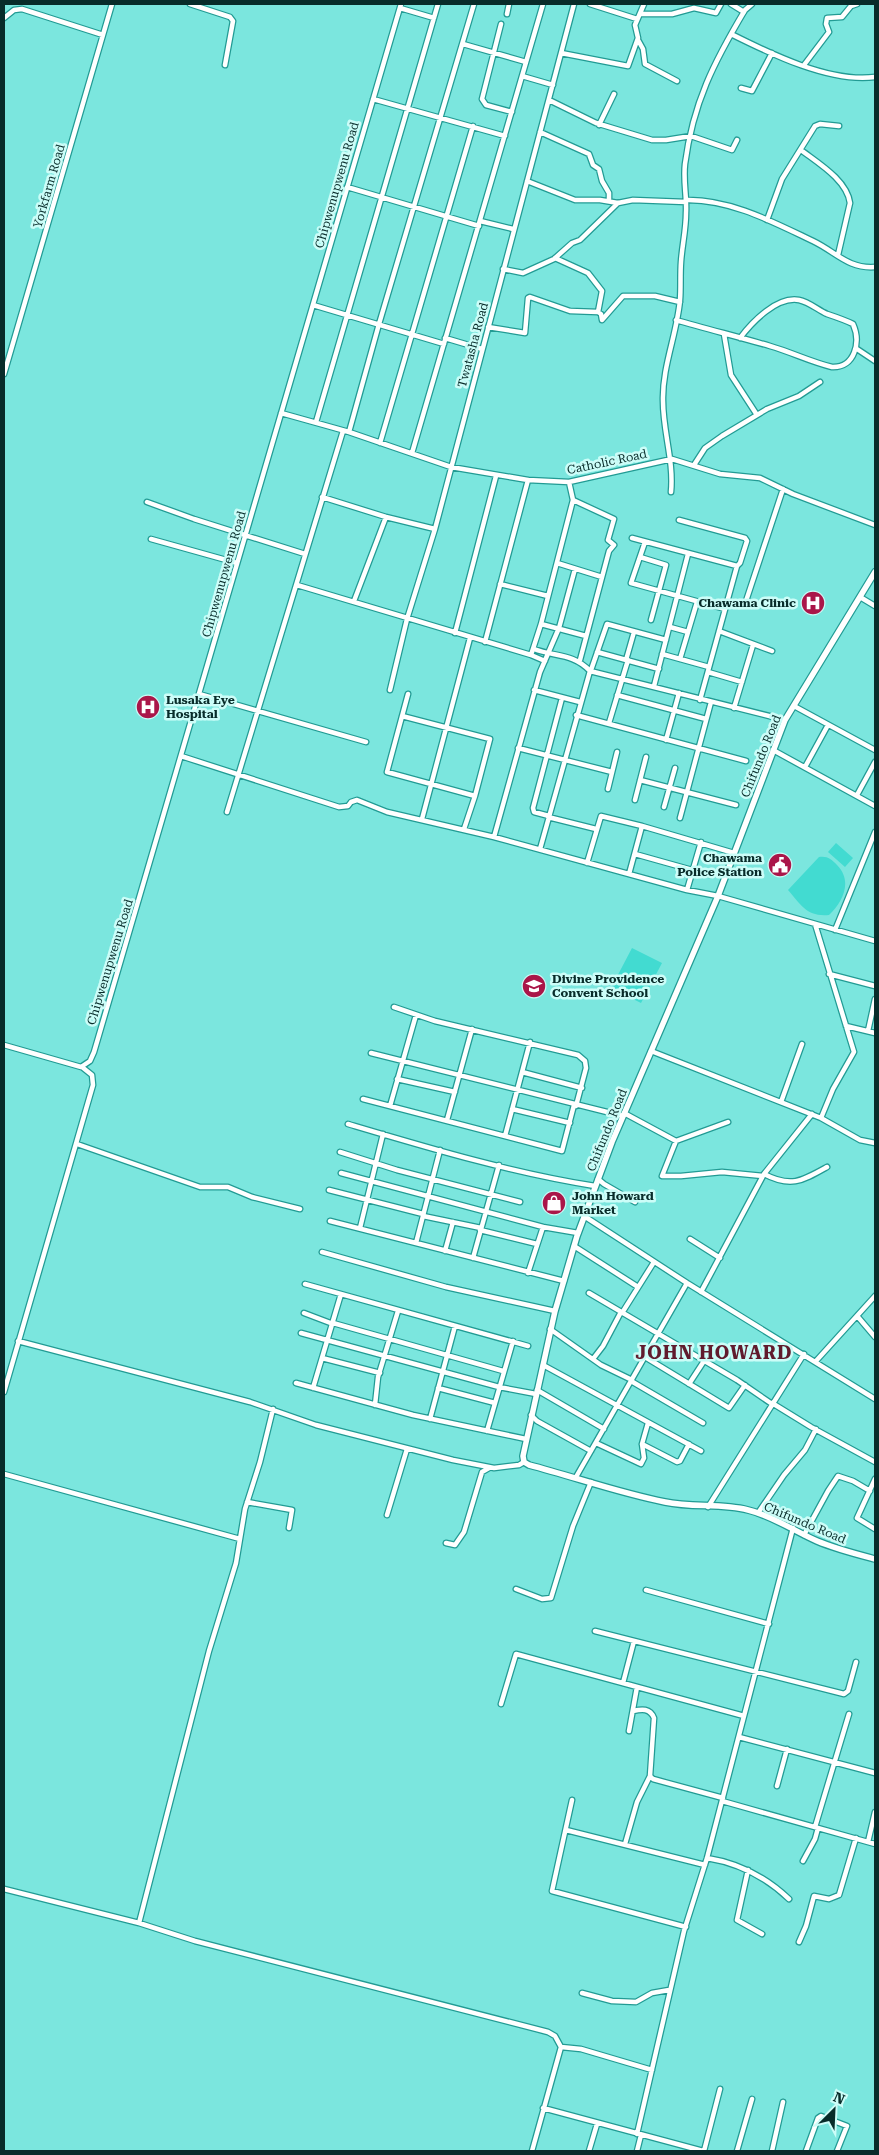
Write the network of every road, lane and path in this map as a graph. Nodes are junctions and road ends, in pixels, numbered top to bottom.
1 (112, 4) edge
2 (190, 4) edge
3 (438, 4) edge
4 (474, 4) edge
5 (509, 4) edge
6 (543, 4) edge
7 (574, 4) edge
8 (590, 4) edge
9 (644, 4) edge
10 (721, 4) edge
11 (731, 4) edge
12 (752, 4) edge
13 (858, 4) edge
14 (400, 6) edge
15 (744, 12) junction
16 (507, 14) dead end
17 (638, 16) junction
18 (4, 18) edge
19 (434, 18) junction
20 (502, 24) dead end
21 (731, 34) junction
22 (103, 35) junction
23 (638, 38) junction
24 (462, 44) junction
25 (493, 53) junction
26 (561, 53) junction
27 (772, 53) junction
28 (526, 62) junction
29 (225, 65) dead end
30 (804, 65) junction
31 (522, 76) junction
32 (875, 78) edge
33 (677, 81) dead end
34 (553, 85) junction
35 (741, 88) dead end
36 (614, 94) dead end
37 (373, 99) junction
38 (549, 100) junction
39 (408, 109) junction
40 (512, 112) junction
41 (440, 117) junction
42 (600, 125) junction
43 (473, 126) junction
44 (839, 126) dead end
45 (540, 132) junction
46 (505, 136) junction
47 (691, 136) junction
48 (737, 140) dead end
49 (801, 150) junction
50 (526, 181) junction
51 (347, 188) junction
52 (381, 198) junction
53 (609, 201) junction
54 (686, 201) junction
55 (618, 203) junction
56 (414, 207) junction
57 (446, 216) junction
58 (766, 220) junction
59 (479, 224) junction
60 (513, 229) junction
61 (838, 256) junction
62 (555, 258) junction
63 (875, 267) edge
64 (503, 268) junction
65 (680, 302) junction
66 (313, 305) junction
67 (598, 312) junction
68 (347, 315) junction
69 (676, 320) junction
70 (379, 324) junction
71 (488, 327) junction
72 (411, 334) junction
73 (724, 334) junction
74 (445, 338) junction
75 (740, 338) junction
76 (444, 344) junction
77 (482, 348) junction
78 (857, 349) junction
79 (875, 361) edge
80 (4, 374) edge
81 (820, 382) dead end
82 (281, 413) junction
83 (758, 415) junction
84 (316, 422) junction
85 (343, 431) junction
86 (349, 432) junction
87 (380, 443) junction
88 (412, 453) junction
89 (669, 458) junction
90 (694, 466) junction
91 (451, 467) junction
92 (496, 476) junction
93 (528, 480) junction
94 (569, 482) junction
95 (783, 489) junction
96 (671, 492) dead end
97 (322, 497) junction
98 (573, 500) junction
99 (148, 502) dead end
100 (386, 517) junction
101 (679, 520) dead end
102 (875, 524) edge
103 (435, 529) junction
104 (246, 535) junction
105 (632, 538) dead end
106 (151, 539) dead end
107 (645, 542) junction
108 (305, 554) junction
109 (688, 554) junction
110 (640, 556) junction
111 (557, 563) junction
112 (237, 564) junction
113 (737, 566) junction
114 (575, 569) junction
115 (875, 572) edge
116 (602, 576) junction
117 (500, 584) junction
118 (297, 585) junction
119 (660, 592) junction
120 (548, 596) junction
121 (678, 597) junction
122 (860, 597) junction
123 (354, 601) junction
124 (746, 601) dead end
125 (697, 602) junction
126 (875, 606) edge
127 (725, 609) junction
128 (407, 619) junction
129 (651, 620) dead end
130 (541, 624) junction
131 (670, 627) junction
132 (559, 628) junction
133 (719, 631) junction
134 (634, 632) junction
135 (688, 632) junction
136 (456, 633) junction
137 (586, 636) junction
138 (470, 638) junction
139 (666, 640) junction
140 (485, 642) junction
141 (753, 645) junction
142 (534, 649) junction
143 (772, 651) dead end
144 (597, 652) junction
145 (549, 654) junction
146 (662, 654) junction
147 (531, 655) junction
148 (680, 659) junction
149 (580, 660) junction
150 (627, 660) junction
151 (545, 661) junction
152 (659, 669) junction
153 (709, 669) junction
154 (591, 670) junction
155 (623, 678) junction
156 (742, 682) junction
157 (654, 686) junction
158 (390, 690) dead end
159 (534, 690) junction
160 (679, 693) junction
161 (199, 694) junction
162 (408, 694) dead end
163 (617, 696) junction
164 (562, 698) junction
165 (700, 700) junction
166 (580, 702) junction
167 (710, 702) junction
168 (794, 706) junction
169 (734, 708) junction
170 (674, 710) junction
171 (258, 711) junction
172 (576, 715) junction
173 (402, 716) junction
174 (706, 719) junction
175 (785, 720) junction
176 (608, 723) junction
177 (828, 724) junction
178 (447, 726) junction
179 (666, 740) junction
180 (366, 742) dead end
181 (518, 748) junction
182 (698, 748) junction
183 (772, 750) junction
184 (875, 750) edge
185 (617, 752) dead end
186 (547, 755) junction
187 (181, 756) junction
188 (646, 757) dead end
189 (564, 759) junction
190 (746, 762) dead end
191 (875, 762) edge
192 (804, 767) junction
193 (675, 768) dead end
194 (612, 772) junction
195 (238, 776) junction
196 (640, 780) junction
197 (431, 784) junction
198 (669, 788) junction
199 (608, 789) dead end
200 (686, 793) junction
201 (857, 795) junction
202 (475, 796) junction
203 (635, 800) dead end
204 (736, 805) dead end
205 (875, 806) edge
206 (664, 807) dead end
207 (227, 812) dead end
208 (549, 816) junction
209 (680, 818) dead end
210 (422, 819) junction
211 (642, 826) junction
212 (464, 829) junction
213 (596, 829) junction
214 (875, 832) edge
215 (494, 837) junction
216 (701, 842) junction
217 (540, 849) junction
218 (734, 853) junction
219 (635, 854) junction
220 (587, 863) junction
221 (693, 870) junction
222 (629, 874) junction
223 (710, 875) dead end
224 (688, 890) junction
225 (718, 896) junction
226 (815, 924) junction
227 (835, 930) junction
228 (875, 941) edge
229 (829, 974) junction
230 (875, 986) edge
231 (875, 999) edge
232 (394, 1008) dead end
233 (416, 1015) junction
234 (846, 1026) junction
235 (472, 1029) junction
236 (868, 1031) junction
237 (875, 1033) edge
238 (530, 1042) junction
239 (802, 1044) dead end
240 (4, 1045) edge
241 (651, 1051) junction
242 (370, 1053) dead end
243 (402, 1060) junction
244 (81, 1067) junction
245 (522, 1072) junction
246 (460, 1074) junction
247 (397, 1079) junction
248 (582, 1088) junction
249 (517, 1090) junction
250 (454, 1092) junction
251 (363, 1099) dead end
252 (780, 1102) junction
253 (390, 1106) junction
254 (575, 1106) junction
255 (512, 1109) junction
256 (812, 1114) junction
257 (624, 1115) junction
258 (820, 1118) junction
259 (447, 1120) junction
260 (728, 1122) dead end
261 (570, 1123) junction
262 (348, 1124) dead end
263 (383, 1134) junction
264 (504, 1136) junction
265 (676, 1141) junction
266 (875, 1143) edge
267 (77, 1144) junction
268 (440, 1150) junction
269 (340, 1152) dead end
270 (375, 1163) junction
271 (499, 1165) junction
272 (826, 1167) dead end
273 (341, 1173) dead end
274 (764, 1175) junction
275 (432, 1179) junction
276 (598, 1179) junction
277 (370, 1181) junction
278 (595, 1186) junction
279 (329, 1190) dead end
280 (490, 1194) junction
281 (428, 1196) junction
282 (366, 1200) junction
283 (520, 1202) dead end
284 (635, 1202) dead end
285 (300, 1209) dead end
286 (485, 1211) junction
287 (423, 1215) junction
288 (584, 1216) junction
289 (330, 1222) dead end
290 (453, 1222) junction
291 (543, 1226) junction
292 (360, 1228) junction
293 (480, 1229) junction
294 (578, 1233) junction
295 (690, 1239) dead end
296 (416, 1243) junction
297 (537, 1244) junction
298 (574, 1246) junction
299 (446, 1251) junction
300 (322, 1252) dead end
301 (473, 1258) junction
302 (720, 1258) junction
303 (654, 1262) junction
304 (528, 1273) junction
305 (564, 1281) junction
306 (687, 1283) junction
307 (305, 1284) dead end
308 (638, 1287) junction
309 (701, 1292) junction
310 (589, 1293) dead end
311 (341, 1294) junction
312 (875, 1296) edge
313 (398, 1311) junction
314 (555, 1311) junction
315 (621, 1312) junction
316 (304, 1314) dead end
317 (858, 1317) junction
318 (333, 1324) junction
319 (455, 1326) junction
320 (550, 1329) junction
321 (301, 1333) dead end
322 (658, 1334) junction
323 (875, 1337) edge
324 (390, 1339) junction
325 (328, 1340) junction
326 (18, 1341) junction
327 (513, 1341) junction
328 (528, 1346) dead end
329 (804, 1354) junction
330 (447, 1355) junction
331 (385, 1356) junction
332 (644, 1357) junction
333 (322, 1358) junction
334 (593, 1359) junction
335 (704, 1360) junction
336 (816, 1361) junction
337 (542, 1365) junction
338 (442, 1371) junction
339 (503, 1371) junction
340 (380, 1373) junction
341 (631, 1380) junction
342 (296, 1384) dead end
343 (689, 1384) junction
344 (745, 1385) junction
345 (499, 1387) junction
346 (313, 1388) junction
347 (438, 1388) junction
348 (4, 1392) edge
349 (536, 1392) junction
350 (875, 1399) edge
351 (495, 1403) junction
352 (772, 1404) junction
353 (375, 1405) junction
354 (617, 1405) junction
355 (273, 1409) junction
356 (531, 1415) junction
357 (430, 1419) junction
358 (648, 1422) junction
359 (703, 1423) dead end
360 (604, 1428) junction
361 (816, 1429) junction
362 (487, 1431) junction
363 (526, 1439) junction
364 (596, 1443) junction
365 (642, 1444) junction
366 (689, 1444) junction
367 (408, 1449) junction
368 (591, 1451) junction
369 (701, 1451) dead end
370 (524, 1462) junction
371 (875, 1462) edge
372 (490, 1467) junction
373 (4, 1474) edge
374 (576, 1477) junction
375 (875, 1479) edge
376 (590, 1482) junction
377 (869, 1491) junction
378 (875, 1495) edge
379 (247, 1502) junction
380 (708, 1507) junction
381 (758, 1514) junction
382 (387, 1515) dead end
383 (289, 1528) dead end
384 (793, 1528) junction
385 (875, 1529) edge
386 (804, 1535) junction
387 (240, 1539) junction
388 (446, 1543) dead end
389 (875, 1559) edge
390 (516, 1589) dead end
391 (646, 1590) dead end
392 (768, 1624) junction
393 (595, 1631) dead end
394 (634, 1641) junction
395 (856, 1662) dead end
396 (756, 1671) junction
397 (623, 1683) junction
398 (637, 1687) junction
399 (500, 1704) dead end
400 (632, 1711) junction
401 (849, 1714) dead end
402 (744, 1716) junction
403 (629, 1731) dead end
404 (739, 1737) junction
405 (788, 1750) junction
406 (835, 1763) junction
407 (875, 1773) edge
408 (650, 1776) junction
409 (777, 1786) dead end
410 (572, 1800) dead end
411 (722, 1800) junction
412 (875, 1812) edge
413 (816, 1828) junction
414 (566, 1830) junction
415 (856, 1838) junction
416 (868, 1842) junction
417 (625, 1844) junction
418 (875, 1844) edge
419 (707, 1858) junction
420 (802, 1860) dead end
421 (705, 1865) junction
422 (748, 1870) junction
423 (4, 1889) edge
424 (790, 1899) dead end
425 (139, 1924) junction
426 (686, 1927) junction
427 (762, 1934) dead end
428 (799, 1942) dead end
429 (670, 1990) junction
430 (582, 1993) dead end
431 (561, 2047) junction
432 (652, 2070) junction
433 (720, 2089) dead end
434 (752, 2099) dead end
435 (783, 2102) dead end
436 (543, 2108) junction
437 (597, 2124) junction
438 (639, 2135) junction
439 (532, 2151) edge
440 (589, 2151) edge
441 (637, 2151) edge
442 (704, 2151) edge
443 (737, 2151) edge
444 (772, 2151) edge
445 (806, 2151) edge
446 (837, 2151) edge

1 - 22 street, Yorkfarm Road
2 - 29 street
3 - 19 street
4 - 24 street
5 - 16 street
6 - 28 street
7 - 26 street, Twatasha Road
8 - 17 street
9 - 17 street
10 - 17 street
11 - 15 street
12 - 15 street
13 - 30 street
14 - 19 street
14 - 37 street, Chipwenupwenu Road
15 - 21 street
17 - 23 street
18 - 22 street
19 - 39 street
20 - 25 street
21 - 27 street
21 - 47 street
22 - 80 street, Yorkfarm Road
23 - 26 street
23 - 33 street
24 - 25 street
24 - 41 street
25 - 28 street
25 - 40 street
26 - 34 street, Twatasha Road
27 - 30 street
27 - 35 street
28 - 31 street
30 - 32 street
31 - 34 street
31 - 40 street
34 - 38 street, Twatasha Road
36 - 42 street
37 - 39 street
37 - 51 street, Chipwenupwenu Road
38 - 42 street
38 - 45 street, Twatasha Road
39 - 41 street
39 - 52 street
40 - 46 street
41 - 43 street
41 - 56 street
42 - 47 street
43 - 46 street
43 - 57 street
44 - 49 street
45 - 50 street, Twatasha Road
45 - 53 street
46 - 59 street
47 - 48 street
47 - 54 street
49 - 58 street
49 - 61 street
50 - 53 street
50 - 60 street, Twatasha Road
51 - 52 street
51 - 66 street, Chipwenupwenu Road
52 - 56 street
52 - 68 street
53 - 55 street
54 - 55 street
54 - 58 street
54 - 65 street
55 - 62 street
56 - 57 street
56 - 70 street
57 - 59 street
57 - 72 street
58 - 61 street
59 - 60 street
59 - 74 street
60 - 64 street, Twatasha Road
61 - 63 street
62 - 64 street
62 - 67 street
64 - 71 street, Twatasha Road
65 - 67 street
65 - 69 street
66 - 68 street
66 - 82 street, Chipwenupwenu Road
67 - 71 street
68 - 70 street
68 - 84 street
69 - 73 street
69 - 89 street
70 - 72 street
70 - 86 street
71 - 77 street, Twatasha Road
72 - 76 street
72 - 87 street
73 - 75 street
73 - 83 street
74 - 76 street
74 - 77 street
75 - 78 street
75 - 78 street
76 - 88 street
77 - 91 street, Twatasha Road
78 - 79 street
81 - 83 street
82 - 84 street, Catholic Road
82 - 104 street, Chipwenupwenu Road
83 - 90 street
84 - 85 street, Catholic Road
85 - 86 street, Catholic Road
85 - 97 street
86 - 87 street, Catholic Road
87 - 88 street, Catholic Road
88 - 91 street, Catholic Road
89 - 90 street
89 - 94 street, Catholic Road
89 - 96 street
90 - 95 street
91 - 92 street, Catholic Road
91 - 103 street, Twatasha Road
92 - 93 street, Catholic Road
92 - 136 street
93 - 94 street, Catholic Road
93 - 117 street
94 - 98 street
95 - 102 street
95 - 124 street
97 - 100 street
97 - 108 street
98 - 111 street
98 - 116 street
99 - 104 street
100 - 103 street
100 - 123 street
101 - 113 street
103 - 128 street, Twatasha Road
104 - 108 street
104 - 112 street, Chipwenupwenu Road
105 - 107 street
106 - 112 street
107 - 109 street
107 - 110 street
108 - 118 street
109 - 113 street
109 - 121 street
110 - 119 street
110 - 119 street
111 - 114 street
111 - 120 street
112 - 161 street, Chipwenupwenu Road
113 - 127 street
114 - 116 street
114 - 132 street
115 - 122 street, Chifundo Road
116 - 137 street
117 - 120 street
117 - 140 street
118 - 123 street
118 - 171 street
119 - 121 street
119 - 129 street
120 - 130 street
121 - 125 street
121 - 131 street
122 - 126 street
122 - 168 street, Chifundo Road
123 - 128 street
125 - 127 street
125 - 135 street
127 - 133 street
128 - 136 street
128 - 158 street, Twatasha Road
130 - 132 street
130 - 142 street
131 - 135 street
131 - 139 street
132 - 137 street
132 - 145 street
133 - 141 street
133 - 153 street
134 - 139 street
134 - 144 street
134 - 150 street
135 - 148 street
136 - 138 street
137 - 149 street
138 - 140 street
138 - 178 street
139 - 146 street
140 - 147 street
141 - 143 street
141 - 156 street
142 - 145 street
142 - 147 street
144 - 150 street
144 - 154 street
145 - 149 street
145 - 151 street
146 - 148 street
146 - 152 street
147 - 151 street
148 - 153 street
149 - 154 street
150 - 152 street
150 - 155 street
151 - 159 street
152 - 157 street
153 - 156 street
153 - 165 street
154 - 155 street
154 - 166 street
155 - 157 street
155 - 163 street
156 - 169 street
157 - 160 street
159 - 164 street
159 - 181 street
160 - 165 street
160 - 170 street
161 - 171 street
161 - 187 street, Chipwenupwenu Road
162 - 173 street
163 - 170 street
163 - 176 street
164 - 166 street
164 - 186 street
165 - 167 street
166 - 172 street
167 - 169 street
167 - 174 street
168 - 175 street, Chifundo Road
168 - 177 street
169 - 175 street
170 - 174 street
170 - 179 street
171 - 180 street
171 - 195 street
172 - 176 street
172 - 189 street
173 - 178 street
173 - 197 street
174 - 182 street
175 - 183 street, Chifundo Road
176 - 179 street
177 - 184 street
177 - 192 street
178 - 197 street
178 - 202 street
179 - 182 street
181 - 186 street
181 - 215 street
182 - 190 street
182 - 200 street
183 - 192 street
183 - 218 street, Chifundo Road
185 - 194 street
186 - 189 street
186 - 208 street
187 - 195 street
187 - 244 street, Chipwenupwenu Road
188 - 196 street
189 - 194 street
189 - 208 street
191 - 201 street
192 - 201 street
193 - 198 street
194 - 199 street
195 - 207 street
195 - 210 street
196 - 198 street
196 - 203 street
197 - 202 street
197 - 210 street
198 - 200 street
198 - 206 street
200 - 204 street
200 - 209 street
201 - 205 street
202 - 212 street
208 - 213 street
208 - 217 street
210 - 212 street
211 - 213 street
211 - 216 street
211 - 219 street
212 - 215 street
213 - 220 street
214 - 227 street
215 - 217 street
216 - 218 street
216 - 221 street
217 - 220 street
218 - 225 street, Chifundo Road
219 - 221 street
219 - 222 street
220 - 222 street
221 - 223 street
221 - 224 street
222 - 224 street
224 - 225 street
225 - 226 street
225 - 241 street, Chifundo Road
226 - 227 street
226 - 229 street
227 - 228 street
229 - 230 street
229 - 234 street
231 - 236 street
232 - 233 street
233 - 235 street
233 - 243 street
234 - 236 street
234 - 258 street
235 - 238 street
235 - 246 street
236 - 237 street
238 - 245 street
238 - 248 street
239 - 252 street
240 - 244 street
241 - 252 street
241 - 257 street, Chifundo Road
242 - 243 street
243 - 246 street
243 - 247 street
244 - 267 street
245 - 248 street
245 - 249 street
246 - 249 street
246 - 250 street
247 - 250 street
247 - 253 street
248 - 254 street
249 - 254 street
249 - 255 street
250 - 259 street
251 - 253 street
252 - 256 street
253 - 259 street
254 - 257 street
254 - 261 street
255 - 261 street
255 - 264 street
256 - 258 street
256 - 274 street
257 - 265 street
257 - 276 street, Chifundo Road
258 - 266 street
259 - 264 street
260 - 265 street
261 - 264 street
262 - 263 street
263 - 268 street
263 - 270 street
265 - 274 street
267 - 285 street
267 - 326 street
268 - 271 street
268 - 275 street
269 - 270 street
270 - 275 street
270 - 277 street
271 - 278 street
271 - 280 street
272 - 274 street
273 - 277 street
274 - 302 street
275 - 280 street
275 - 281 street
276 - 278 street, Chifundo Road
276 - 284 street
277 - 281 street
277 - 282 street
278 - 288 street, Chifundo Road
279 - 282 street
280 - 283 street
280 - 286 street
281 - 286 street
281 - 287 street
282 - 287 street
282 - 292 street
286 - 291 street
286 - 293 street
287 - 290 street
287 - 296 street
288 - 294 street, Chifundo Road
288 - 303 street
289 - 292 street
290 - 293 street
290 - 299 street
291 - 294 street
291 - 297 street
292 - 296 street
293 - 297 street
293 - 301 street
294 - 298 street, Chifundo Road
295 - 302 street
296 - 299 street
297 - 304 street
298 - 305 street, Chifundo Road
298 - 308 street
299 - 301 street
300 - 314 street
301 - 304 street
302 - 309 street
303 - 306 street
303 - 308 street
304 - 305 street
305 - 314 street, Chifundo Road
306 - 309 street
306 - 322 street
307 - 311 street
308 - 315 street
309 - 329 street
310 - 315 street
311 - 313 street
311 - 318 street
312 - 317 street
313 - 319 street
313 - 324 street
314 - 320 street, Chifundo Road
315 - 322 street
315 - 334 street
316 - 318 street
317 - 323 street
317 - 336 street
318 - 324 street
318 - 325 street
319 - 327 street
319 - 330 street
320 - 334 street
320 - 337 street, Chifundo Road
321 - 325 street
322 - 332 street
322 - 335 street
324 - 330 street
324 - 331 street
325 - 331 street
325 - 333 street
326 - 348 street
326 - 355 street
327 - 328 street
327 - 339 street
329 - 336 street
329 - 352 street
330 - 338 street
330 - 339 street
331 - 338 street
331 - 340 street
332 - 341 street
332 - 343 street
333 - 340 street
333 - 346 street
334 - 341 street
335 - 343 street
335 - 344 street
336 - 350 street
337 - 349 street, Chifundo Road
337 - 354 street
338 - 345 street
338 - 347 street
339 - 345 street
340 - 353 street
341 - 354 street
341 - 359 street
342 - 346 street
343 - 344 street
344 - 352 street
345 - 349 street
345 - 351 street
346 - 353 street
347 - 351 street
347 - 357 street
349 - 356 street, Chifundo Road
349 - 360 street
351 - 362 street
352 - 361 street
352 - 380 street
353 - 357 street
354 - 358 street
354 - 360 street
355 - 367 street
355 - 379 street
356 - 363 street, Chifundo Road
356 - 368 street
357 - 362 street
358 - 365 street
358 - 366 street
360 - 364 street
361 - 371 street
361 - 381 street
362 - 363 street
363 - 370 street, Chifundo Road
364 - 365 street
364 - 368 street
365 - 366 street
366 - 369 street
367 - 372 street
367 - 382 street
368 - 374 street
370 - 372 street
370 - 374 street, Chifundo Road
372 - 388 street
373 - 387 street
374 - 376 street, Chifundo Road
375 - 377 street
376 - 380 street, Chifundo Road
376 - 390 street
377 - 378 street
377 - 385 street
377 - 386 street
379 - 383 street
379 - 387 street
380 - 381 street, Chifundo Road
381 - 384 street, Chifundo Road
384 - 386 street, Chifundo Road
384 - 392 street
386 - 389 street, Chifundo Road
387 - 425 street
391 - 392 street
392 - 396 street
393 - 394 street
394 - 396 street
394 - 397 street
395 - 396 street
396 - 402 street
397 - 398 street
397 - 399 street
398 - 400 street
398 - 402 street
400 - 403 street
400 - 408 street
401 - 406 street
402 - 404 street
404 - 405 street
404 - 411 street
405 - 406 street
405 - 409 street
406 - 407 street
406 - 413 street
408 - 411 street
408 - 417 street
410 - 414 street
411 - 413 street
411 - 419 street
412 - 416 street
413 - 415 street
413 - 420 street
414 - 417 street
414 - 426 street
415 - 416 street
415 - 428 street
416 - 418 street
417 - 421 street
419 - 421 street
419 - 422 street
421 - 426 street
422 - 424 street
422 - 427 street
423 - 425 street
425 - 431 street
426 - 429 street
429 - 430 street
429 - 432 street
431 - 432 street
431 - 436 street
432 - 438 street
433 - 442 street
434 - 443 street
435 - 444 street
436 - 437 street
436 - 439 street
437 - 438 street
437 - 440 street
438 - 441 street
438 - 442 street
445 - 446 street

